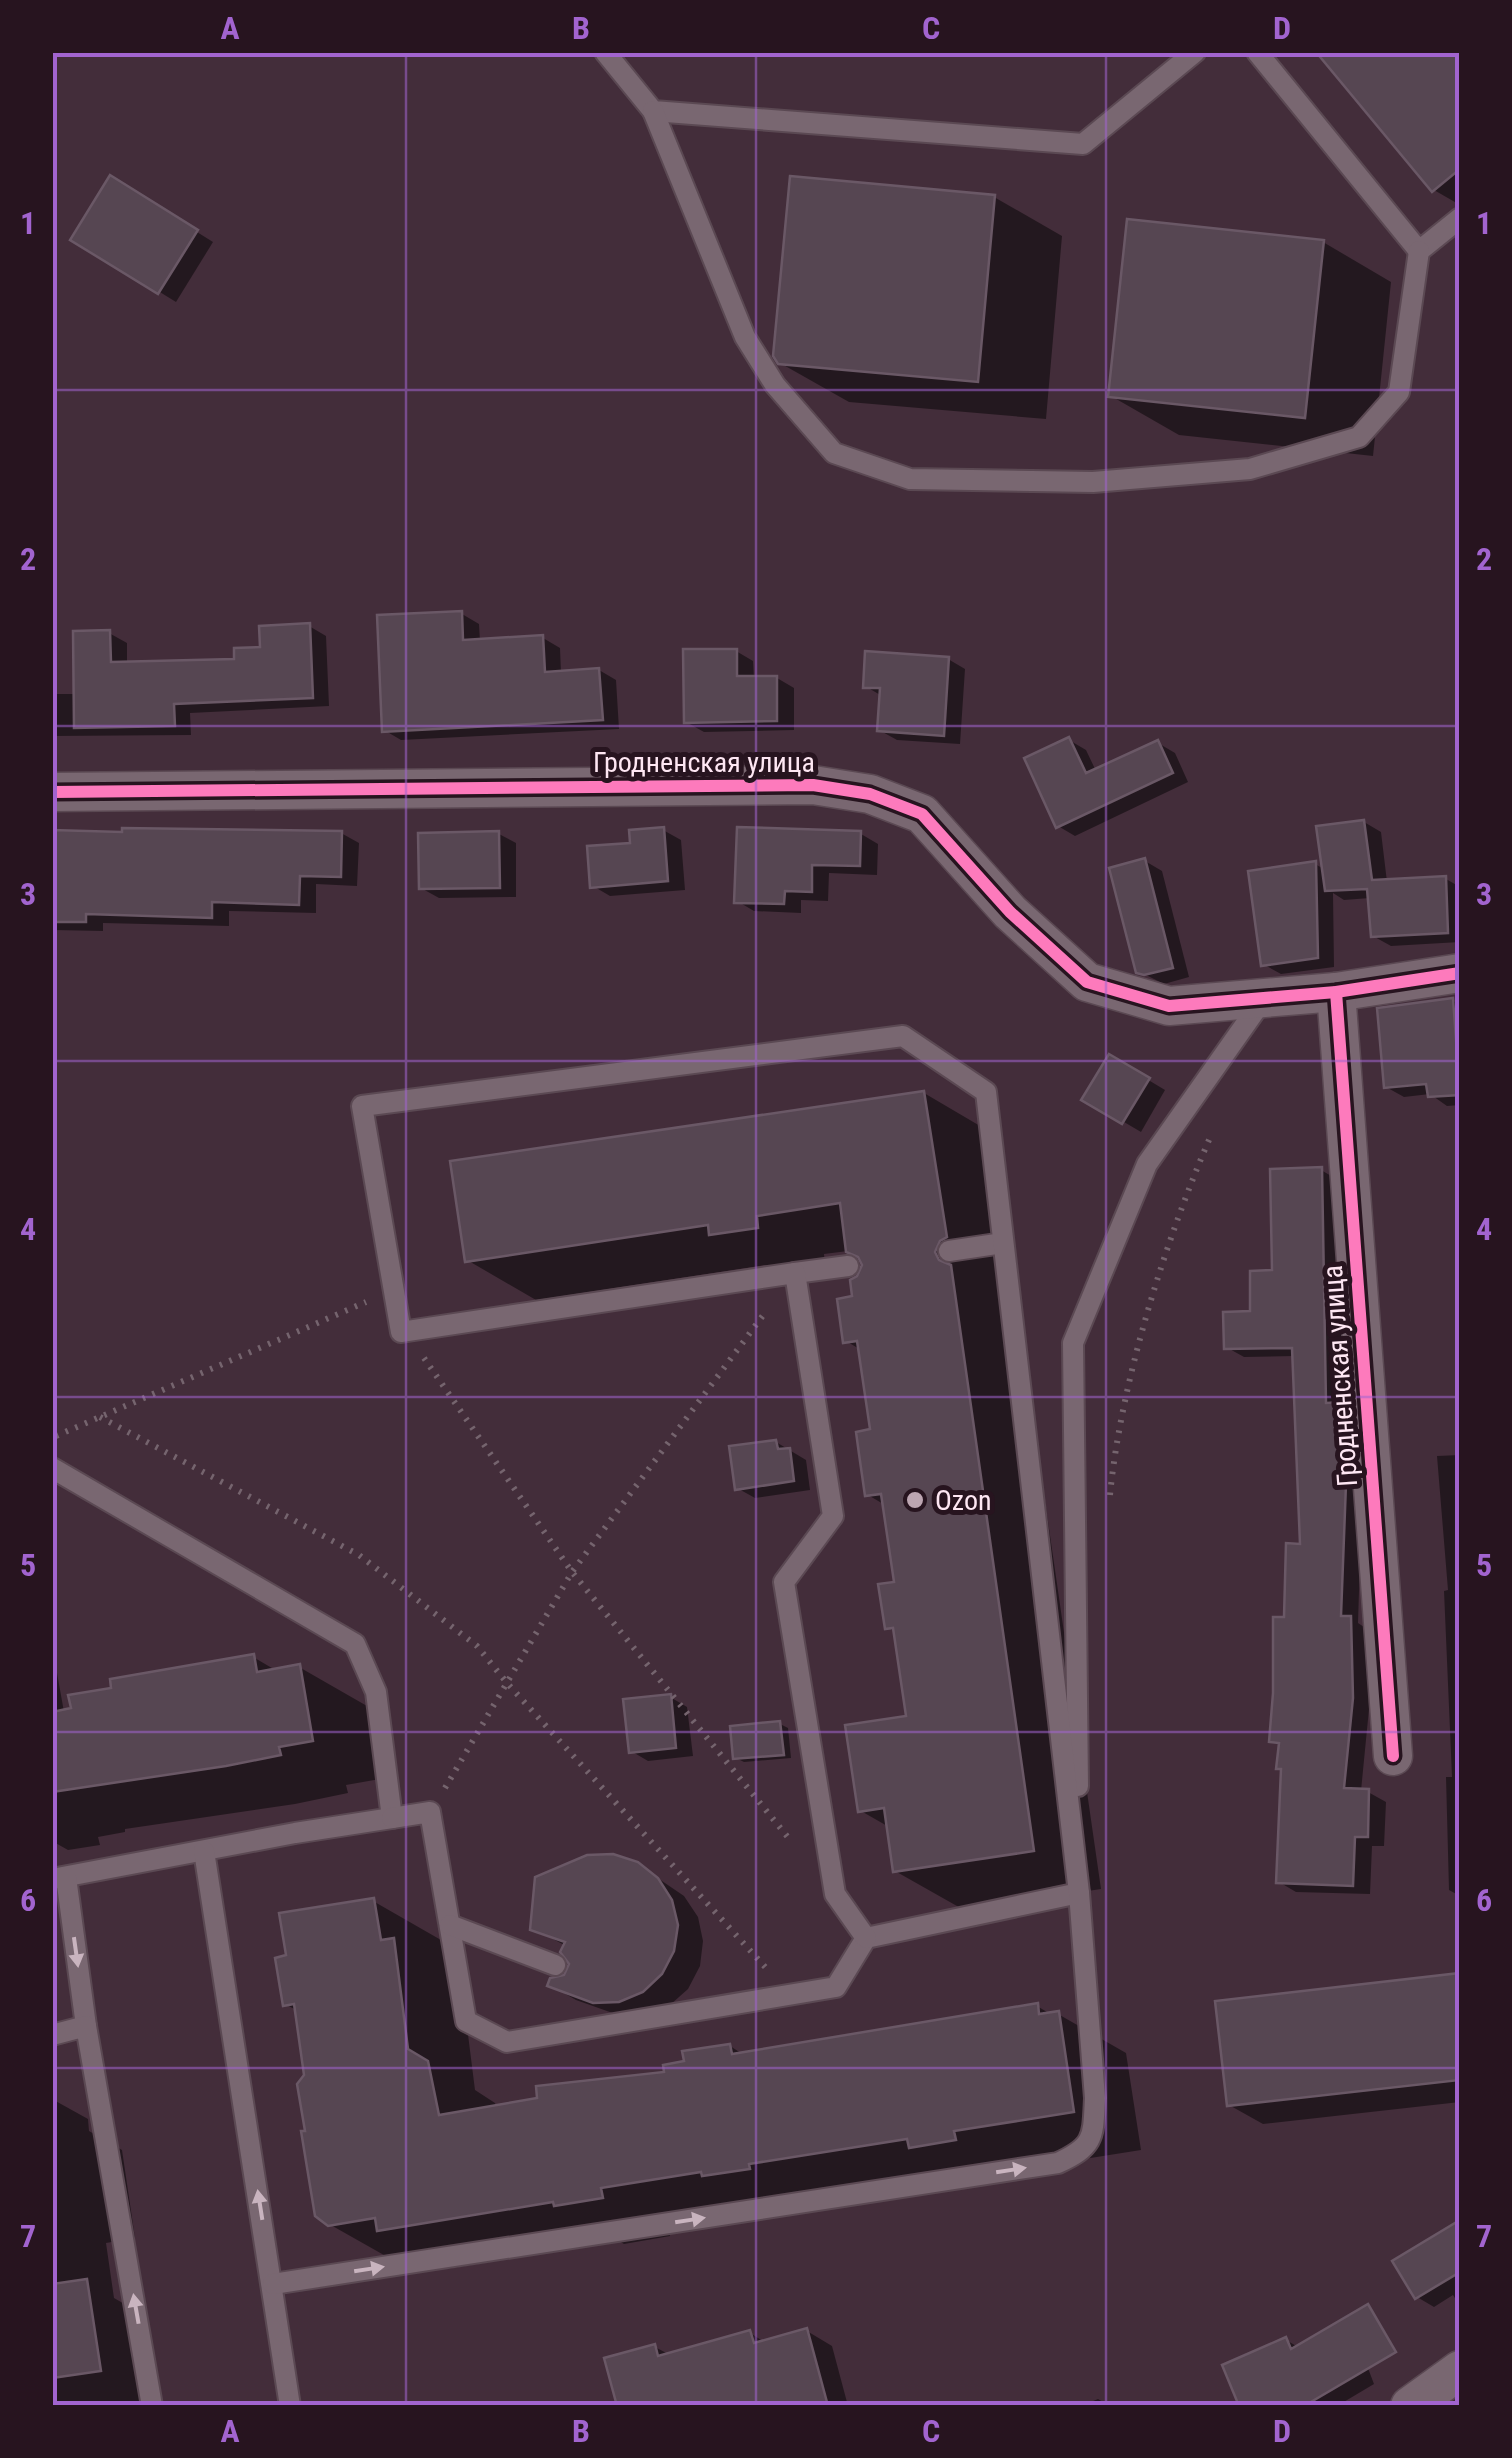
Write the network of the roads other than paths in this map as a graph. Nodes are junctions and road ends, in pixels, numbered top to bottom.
1 (605, 52) edge
2 (1195, 52) edge
3 (1257, 52) edge
4 (653, 111) junction
5 (1460, 218) edge
6 (1419, 251) junction
7 (52, 792) edge
8 (1460, 972) edge
9 (1336, 992) junction
10 (1264, 998) junction
11 (1003, 1244) junction
12 (949, 1251) dead end
13 (848, 1266) dead end
14 (794, 1273) junction
15 (52, 1468) edge
16 (1393, 1756) dead end
17 (392, 1818) junction
18 (204, 1851) junction
19 (59, 1878) edge
20 (1079, 1893) junction
21 (450, 1925) junction
22 (866, 1938) junction
23 (555, 1965) dead end
24 (86, 2026) junction
25 (52, 2034) edge
26 (273, 2284) junction
27 (1460, 2370) edge
28 (152, 2406) edge
29 (290, 2406) edge
30 (1410, 2406) edge

1 - 4 lane
2 - 4 lane
3 - 6 lane
4 - 6 lane
5 - 6 lane
7 - 10 street, Гродненская улица
8 - 9 street, Гродненская улица
9 - 10 street, Гродненская улица
9 - 16 street, Гродненская улица
10 - 20 lane
11 - 12 lane
11 - 14 lane
11 - 20 lane
13 - 14 lane
14 - 22 lane
15 - 17 lane
17 - 18 lane
17 - 21 lane
18 - 19 lane
26 -> 18 lane
19 -> 24 lane
20 - 22 lane
26 -> 20 lane
21 - 22 lane
21 - 23 lane
24 - 25 lane
28 -> 24 lane
26 - 29 lane
27 - 30 street

